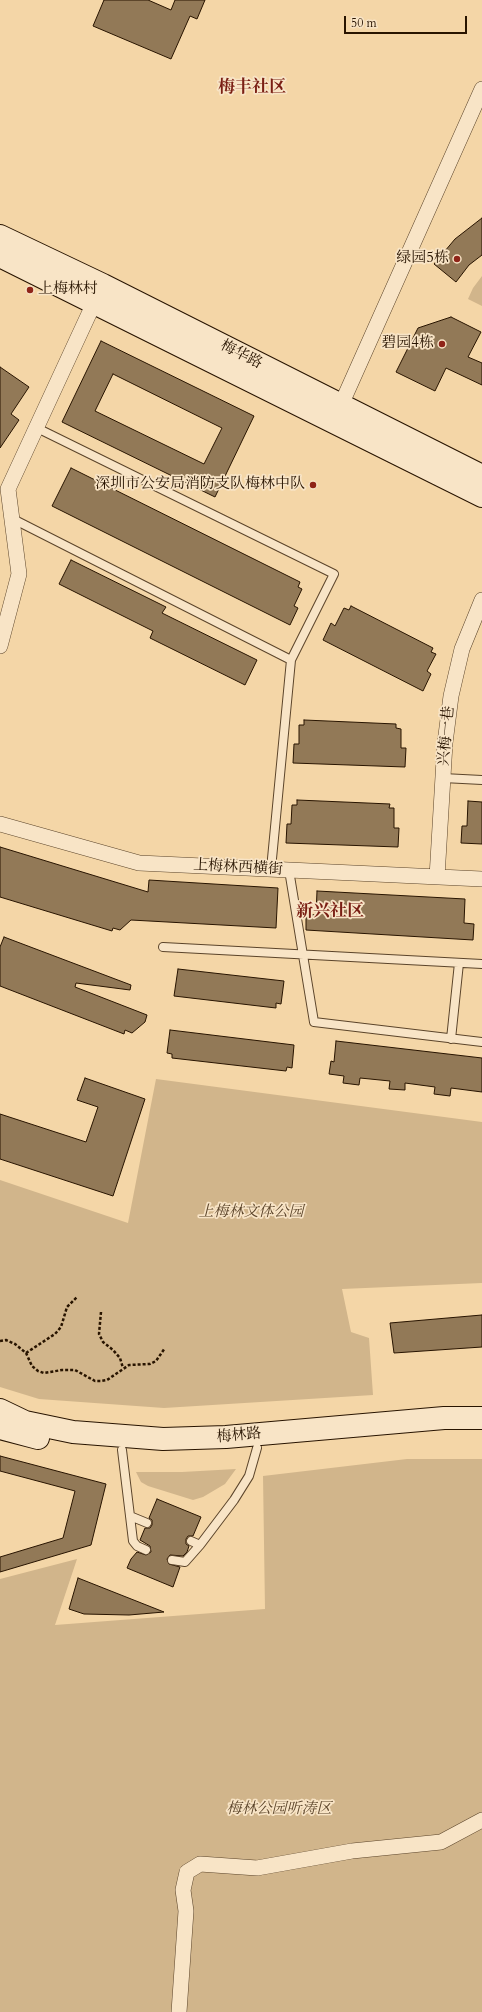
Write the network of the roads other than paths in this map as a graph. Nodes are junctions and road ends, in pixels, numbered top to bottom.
1 (482, 89) edge
2 (0, 236) edge
3 (0, 256) edge
4 (94, 303) junction
5 (341, 405) junction
6 (37, 428) junction
7 (482, 476) edge
8 (482, 496) edge
9 (11, 518) junction
10 (482, 600) edge
11 (0, 646) edge
12 (291, 660) junction
13 (443, 778) junction
14 (482, 780) edge
15 (0, 824) edge
16 (271, 869) junction
17 (289, 870) junction
18 (437, 878) junction
19 (482, 880) edge
20 (163, 947) dead end
21 (303, 954) junction
22 (459, 963) junction
23 (482, 964) edge
24 (451, 1038) junction
25 (482, 1042) edge
26 (0, 1410) edge
27 (482, 1418) edge
28 (0, 1428) edge
29 (482, 1429) edge
30 (257, 1448) junction
31 (122, 1450) junction
32 (130, 1516) junction
33 (147, 1523) dead end
34 (191, 1541) dead end
35 (200, 1545) junction
36 (146, 1550) dead end
37 (172, 1560) dead end
38 (482, 1820) edge
39 (179, 2012) edge

1 - 5 street
2 - 5 main road, 梅华路
3 - 4 main road, 梅华路
4 - 6 street
4 - 8 main road, 梅华路
5 - 7 main road, 梅华路
6 - 9 street
6 - 12 lane
9 - 11 street
9 - 12 lane
10 - 13 street, 兴梅一巷
12 - 16 lane
13 - 14 lane
13 - 18 street, 兴梅一巷
15 - 16 street, 上梅林西横街
16 - 17 street, 上梅林西横街
17 - 18 street, 上梅林西横街
17 - 21 lane
18 - 19 street, 上梅林西横街
20 - 21 lane
21 - 22 lane
21 - 24 lane
22 - 23 lane
22 - 24 lane
24 - 25 lane
26 - 27 main road, 梅林路
28 - 31 main road, 梅林路
29 - 30 main road, 梅林路
30 - 31 main road, 梅林路
30 - 35 lane
31 - 32 lane
32 - 33 lane
32 - 36 lane
34 - 35 lane
35 - 37 lane
38 - 39 street

